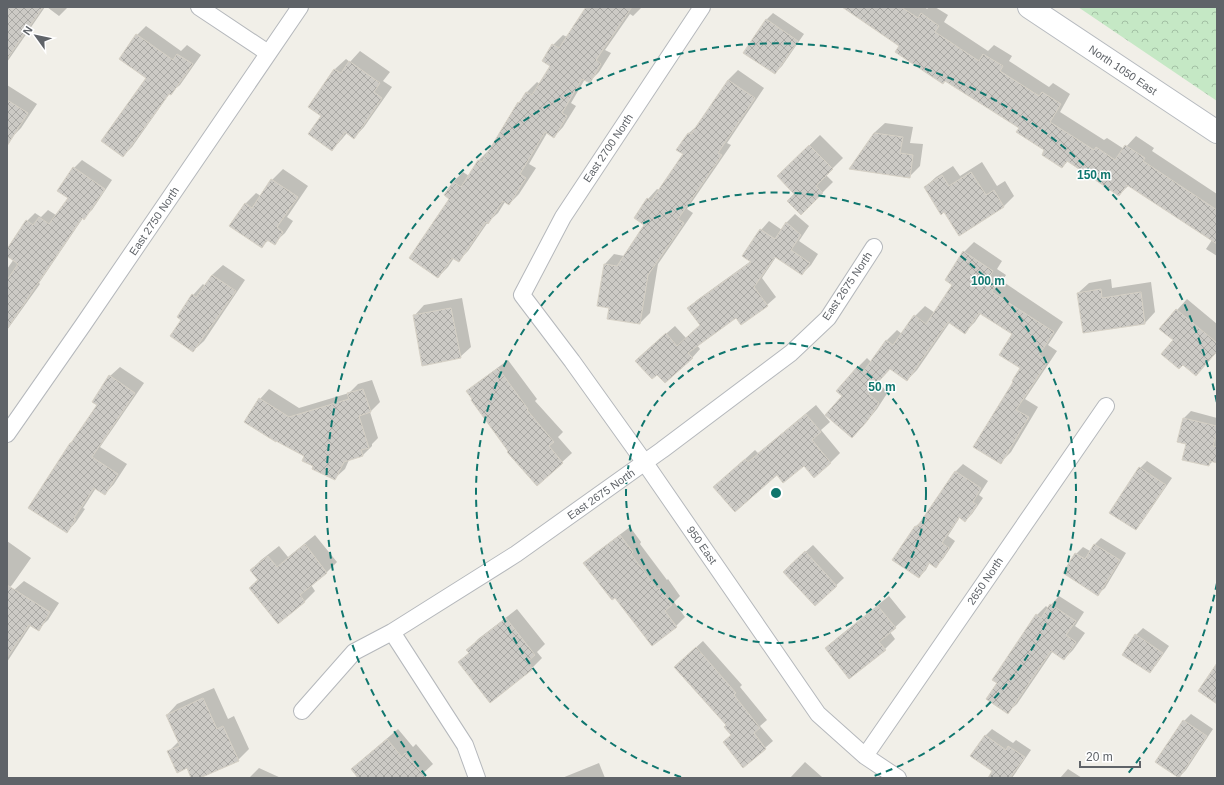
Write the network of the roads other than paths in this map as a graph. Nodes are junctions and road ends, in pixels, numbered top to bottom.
1 (199, 7) edge
2 (300, 7) edge
3 (702, 7) edge
4 (1029, 7) edge
5 (268, 53) junction
6 (1217, 132) edge
7 (874, 247) dead end
8 (522, 295) joint
9 (1106, 406) dead end
10 (7, 434) edge
11 (645, 463) junction
12 (392, 632) junction
13 (302, 711) dead end
14 (865, 756) junction
15 (477, 778) edge
16 (898, 778) edge

1 - 5 street
2 - 5 street, East 2750 North
3 - 8 street, East 2700 North
4 - 6 main road, North 1050 East
5 - 10 street, East 2750 North
7 - 11 street, East 2675 North
8 - 11 street, 950 East
9 - 14 street, 2650 North
11 - 12 street, East 2675 North
11 - 14 street, 950 East
12 - 13 street, East 2675 North
12 - 15 street
14 - 16 street, 950 East

